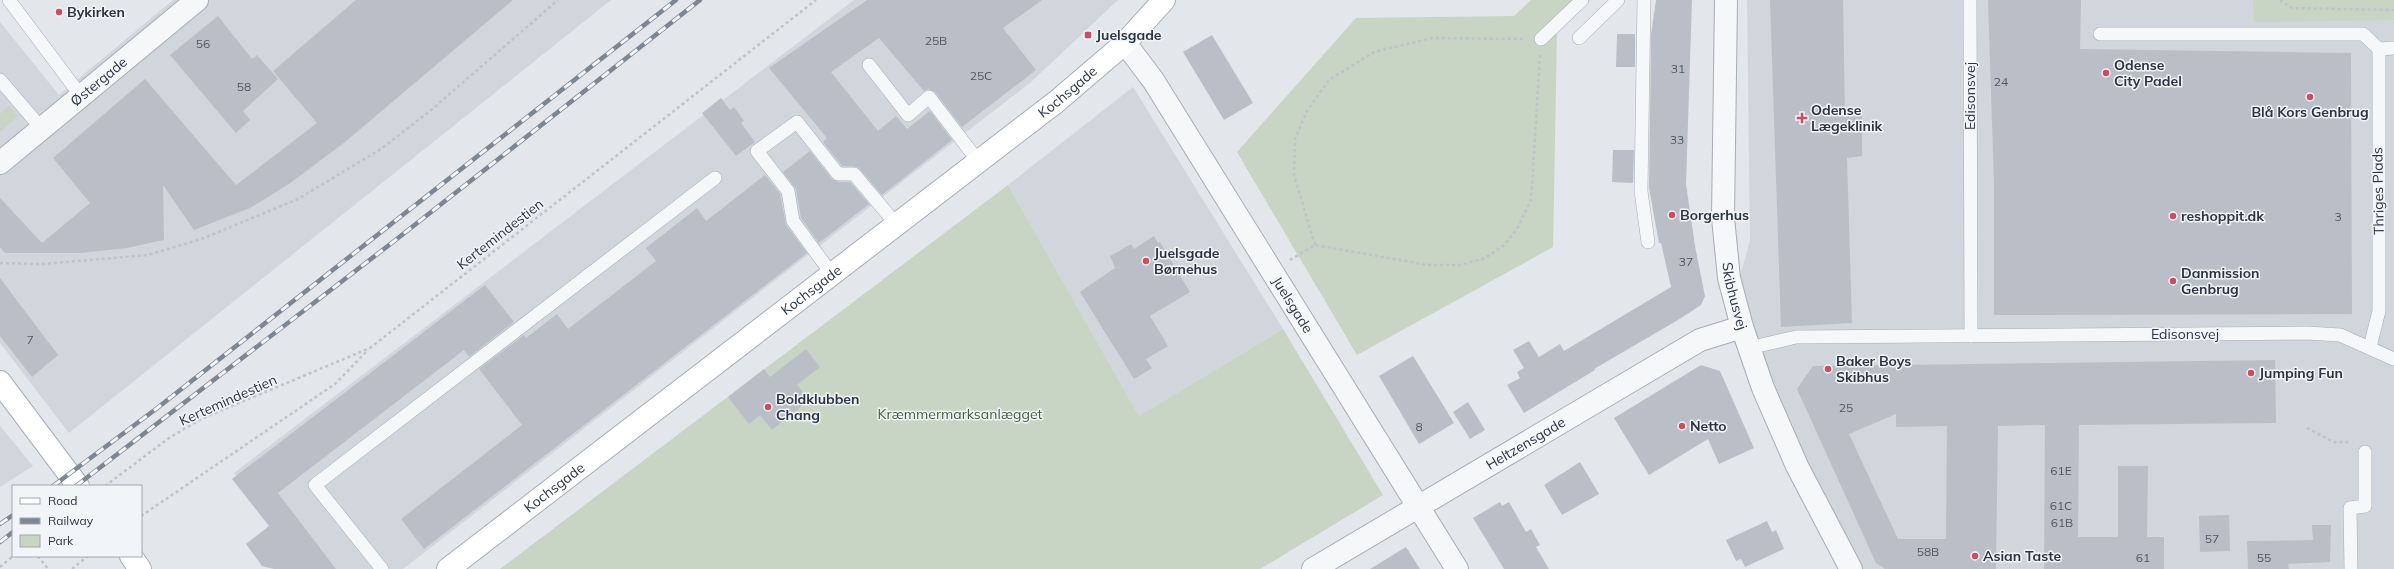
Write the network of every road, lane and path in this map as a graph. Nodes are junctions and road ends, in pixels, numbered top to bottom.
1 (9, 0) edge
2 (197, 0) edge
3 (558, 0) edge
4 (816, 0) edge
5 (1164, 0) edge
6 (1582, 0) edge
7 (1618, 0) edge
8 (1644, 0) edge
9 (1726, 0) edge
10 (1970, 0) edge
11 (2280, 0) edge
12 (2394, 10) edge
13 (2100, 34) dead end
14 (1579, 38) dead end
15 (1541, 39) junction
16 (1125, 43) junction
17 (2394, 48) edge
18 (2379, 49) junction
19 (869, 65) dead end
20 (0, 80) edge
21 (81, 96) junction
22 (42, 129) junction
23 (978, 161) junction
24 (0, 164) edge
25 (715, 178) dead end
26 (896, 224) junction
27 (1648, 242) dead end
28 (1315, 245) junction
29 (0, 263) edge
30 (1271, 271) junction
31 (831, 273) junction
32 (1742, 327) junction
33 (1971, 336) junction
34 (2370, 347) junction
35 (370, 348) junction
36 (1749, 348) junction
37 (2394, 359) edge
38 (0, 382) edge
39 (2307, 428) dead end
40 (2356, 442) dead end
41 (2365, 452) dead end
42 (77, 485) edge
43 (106, 485) edge
44 (1419, 506) junction
45 (142, 515) edge
46 (12, 557) edge
47 (39, 557) edge
48 (87, 557) edge
49 (132, 557) edge
50 (0, 567) edge
51 (48, 569) edge
52 (72, 569) edge
53 (140, 569) edge
54 (382, 569) edge
55 (448, 569) edge
56 (1313, 569) edge
57 (1457, 569) edge
58 (1851, 569) edge
59 (2351, 569) edge

1 - 21 lane
2 - 21 street, Østergade
3 - 29 path
4 - 35 path, Kertemindestien
5 - 16 main road, Kochsgade
6 - 15 lane
7 - 14 lane
8 - 27 lane
9 - 32 street, Skibhusvej
10 - 33 lane, Edisonsvej
11 - 12 path
13 - 18 lane
15 - 28 path
15 - 28 path
16 - 23 main road, Kochsgade
16 - 30 street, Juelsgade
17 - 18 lane
18 - 34 lane, Thriges Plads
19 - 23 lane
20 - 22 lane
21 - 22 street, Østergade
22 - 24 street, Østergade
23 - 26 main road, Kochsgade
25 - 54 lane
26 - 31 main road, Kochsgade
26 - 31 lane
28 - 30 path
30 - 44 street, Juelsgade
31 - 55 main road, Kochsgade
32 - 36 street, Skibhusvej
32 - 44 street, Heltzensgade
33 - 34 lane, Edisonsvej
33 - 36 lane, Edisonsvej
34 - 37 lane, Edisonsvej
35 - 43 path, Kertemindestien
35 - 45 path
36 - 58 street, Skibhusvej
38 - 42 main road
39 - 40 path
41 - 59 lane
44 - 56 street, Heltzensgade
44 - 57 street, Juelsgade
46 - 50 path
47 - 51 path
48 - 52 path
49 - 53 main road

